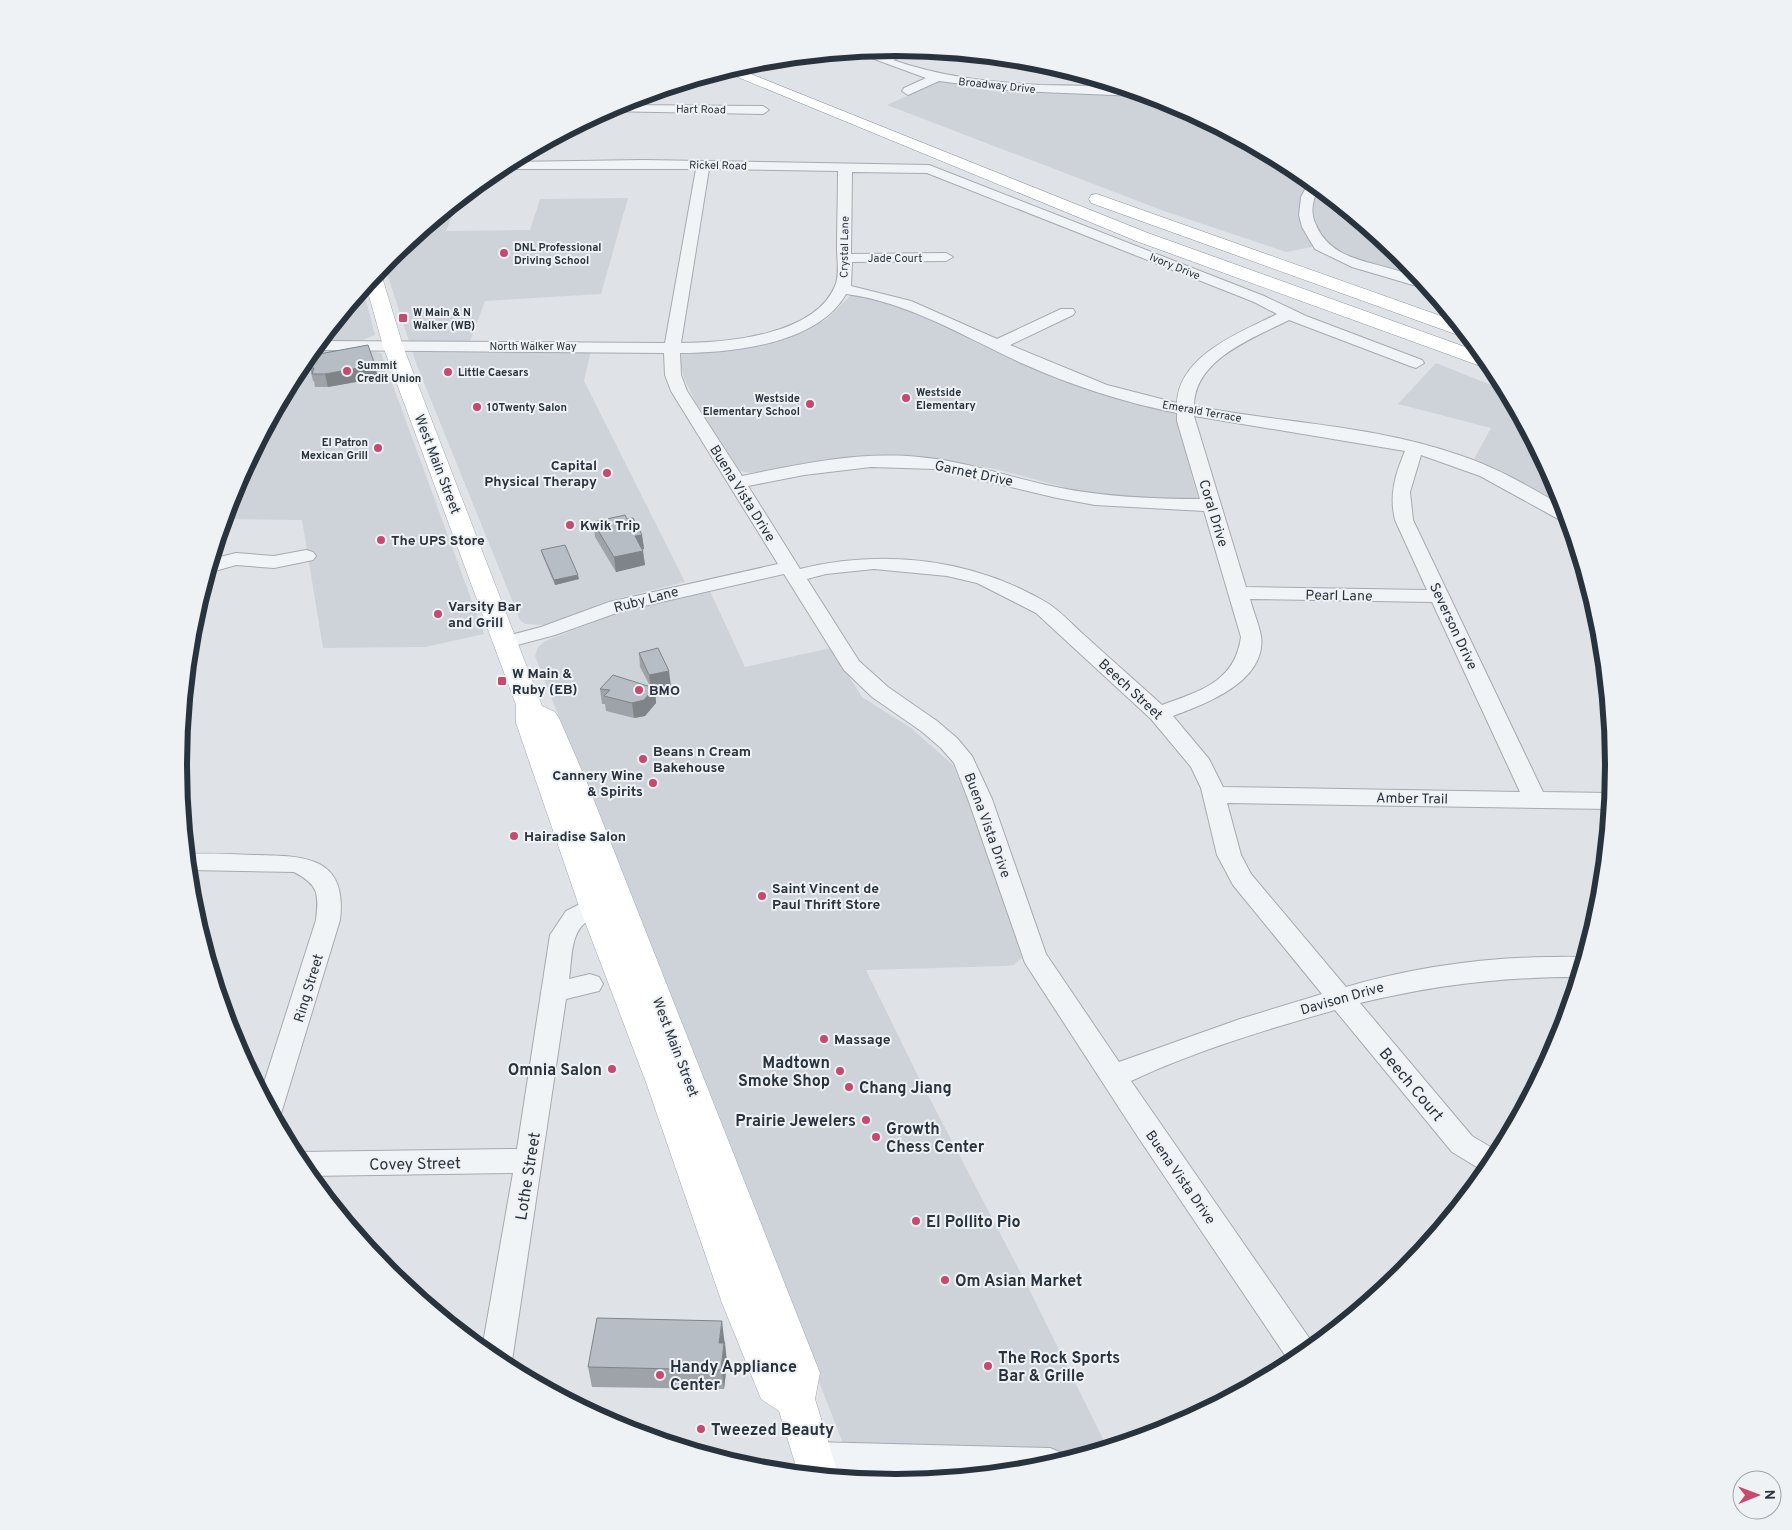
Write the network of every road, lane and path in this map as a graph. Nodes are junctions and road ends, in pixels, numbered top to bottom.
1 (892, 56) edge
2 (877, 57) edge
3 (883, 59) junction
4 (765, 69) edge
5 (739, 74) edge
6 (937, 77) junction
7 (908, 91) dead end
8 (1115, 91) edge
9 (627, 109) edge
10 (764, 110) dead end
11 (703, 165) junction
12 (518, 166) edge
13 (845, 167) junction
14 (1012, 167) dead end
15 (934, 170) joint
16 (1311, 191) edge
17 (1084, 194) dead end
18 (946, 257) dead end
19 (844, 258) junction
20 (1413, 281) edge
21 (1333, 284) junction
22 (375, 285) edge
23 (841, 290) junction
24 (1067, 312) dead end
25 (1289, 314) junction
26 (1447, 321) edge
27 (1452, 326) edge
28 (998, 345) junction
29 (325, 346) edge
30 (393, 346) junction
31 (1440, 346) junction
32 (672, 348) junction
33 (1476, 358) edge
34 (1477, 360) edge
35 (1416, 363) dead end
36 (1186, 408) junction
37 (1415, 449) junction
38 (737, 483) junction
39 (1211, 505) junction
40 (1557, 511) edge
41 (306, 556) dead end
42 (217, 564) edge
43 (791, 571) junction
44 (1238, 593) junction
45 (1440, 596) junction
46 (506, 642) junction
47 (529, 705) junction
48 (1159, 714) junction
49 (1214, 795) junction
50 (1535, 800) junction
51 (1603, 801) edge
52 (194, 862) edge
53 (594, 906) junction
54 (1575, 967) edge
55 (590, 984) dead end
56 (555, 992) junction
57 (1339, 997) junction
58 (1113, 1077) junction
59 (272, 1101) edge
60 (1485, 1158) edge
61 (529, 1161) junction
62 (311, 1164) edge
63 (1298, 1348) edge
64 (498, 1351) edge
65 (795, 1399) junction
66 (1009, 1465) edge
67 (816, 1467) edge

1 - 3 street
2 - 3 street, Broadway Drive
3 - 6 street, Broadway Drive
4 - 14 main road
5 - 31 main road
6 - 7 street
6 - 8 street, Broadway Drive
9 - 10 street, Hart Road
11 - 12 street, Rickel Road
11 - 13 street, Rickel Road
11 - 32 street, Buena Vista Drive
13 - 15 street, Rickel Road
13 - 19 street, Crystal Lane
15 - 25 street, Ivory Drive
16 - 20 street
17 - 21 main road
18 - 19 street, Jade Court
19 - 23 street, Crystal Lane
21 - 26 main road
21 - 27 main road
22 - 30 main road, West Main Street
23 - 28 street, Emerald Terrace
23 - 32 street, Crystal Lane
24 - 28 street
25 - 35 street, Ivory Drive
25 - 36 street, Coral Drive
28 - 36 street, Emerald Terrace
29 - 30 street, North Walker Way
30 - 32 street, North Walker Way
30 - 46 main road, West Main Street
31 - 33 main road
31 - 34 main road
32 - 38 street, Buena Vista Drive
36 - 37 street, Emerald Terrace
36 - 39 street, Coral Drive
37 - 40 street, Emerald Terrace
37 - 45 street, Severson Drive
38 - 39 street, Garnet Drive
38 - 43 street, Buena Vista Drive
39 - 44 street, Coral Drive
41 - 42 street
43 - 46 street, Ruby Lane
43 - 48 street, Beech Street
43 - 58 street, Buena Vista Drive
44 - 45 street, Pearl Lane
44 - 48 street, Coral Drive
45 - 50 street, Severson Drive
46 - 47 main road, West Main Street
47 - 53 main road, West Main Street
47 - 65 main road, West Main Street
48 - 49 street, Beech Street
49 - 50 street, Amber Trail
49 - 57 street, Beech Street
50 - 51 street, Amber Trail
52 - 59 street, Ring Street
53 - 56 street, Lothe Street
53 - 65 main road, West Main Street
54 - 57 street, Davison Drive
55 - 56 street
56 - 61 street, Lothe Street
57 - 58 street, Davison Drive
57 - 60 street, Beech Court
58 - 63 street, Buena Vista Drive
61 - 62 street, Covey Street
61 - 64 street, Lothe Street
65 - 67 main road, West Main Street
66 - 67 street

